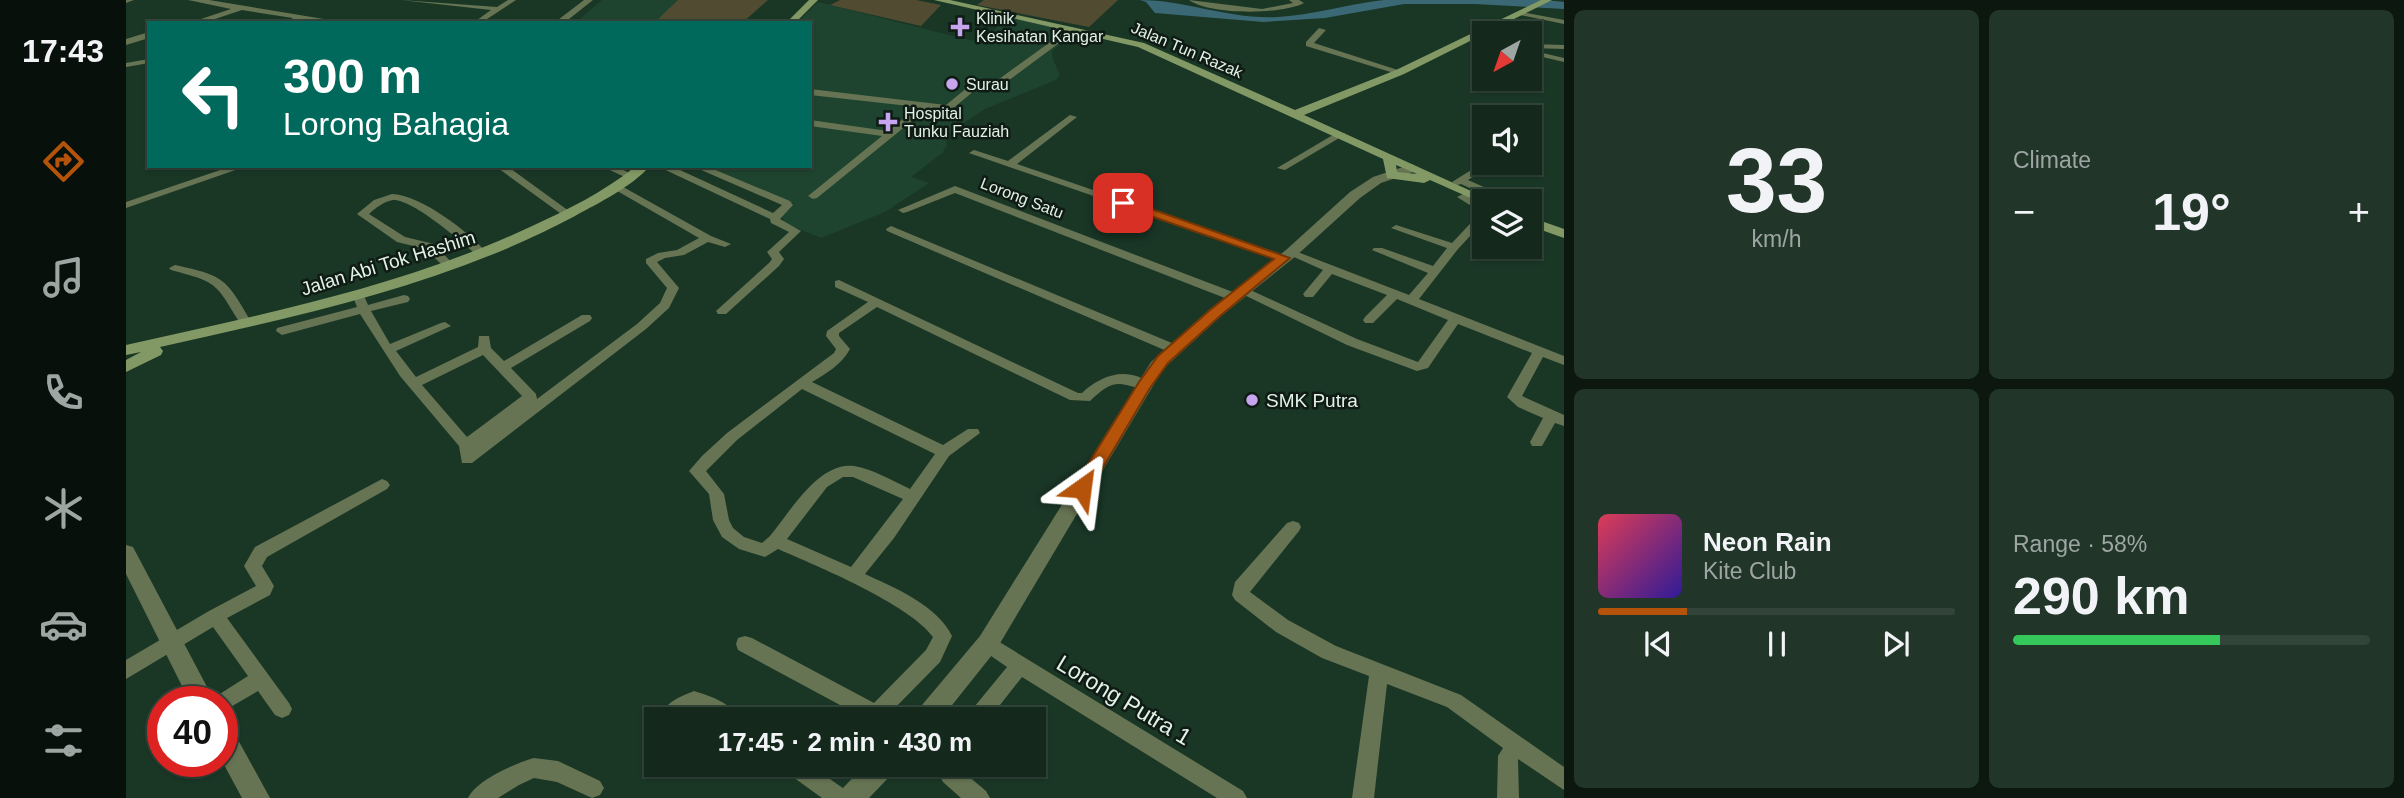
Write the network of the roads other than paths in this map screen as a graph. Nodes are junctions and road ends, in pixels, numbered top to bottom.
1 (177, 0) edge
2 (404, 0) edge
3 (513, 0) edge
4 (589, 0) edge
5 (597, 0) edge
6 (814, 0) edge
7 (958, 0) edge
8 (1192, 0) edge
9 (1236, 0) edge
10 (1292, 0) edge
11 (1548, 0) edge
12 (198, 1) edge
13 (945, 1) edge
14 (215, 2) edge
15 (972, 7) junction
16 (235, 8) junction
17 (1239, 8) junction
18 (499, 9) junction
19 (252, 12) junction
20 (1522, 14) junction
21 (215, 16) junction
22 (288, 19) edge
23 (199, 21) edge
24 (329, 21) edge
25 (479, 21) edge
26 (561, 21) edge
27 (570, 21) edge
28 (792, 21) edge
29 (1507, 21) edge
30 (1564, 22) edge
31 (1074, 29) junction
32 (1322, 30) dead end
33 (147, 36) edge
34 (1472, 38) edge
35 (126, 42) edge
36 (1310, 44) junction
37 (1542, 46) edge
38 (1564, 47) edge
39 (1301, 50) dead end
40 (1542, 55) edge
41 (1564, 60) edge
42 (147, 61) edge
43 (126, 65) edge
44 (1400, 72) junction
45 (812, 92) edge
46 (924, 107) junction
47 (1301, 116) junction
48 (1073, 117) dead end
49 (812, 123) edge
50 (890, 134) junction
51 (1341, 134) junction
52 (974, 153) dead end
53 (1011, 164) junction
54 (1390, 166) junction
55 (236, 168) edge
56 (503, 168) edge
57 (611, 168) edge
58 (641, 168) edge
59 (668, 168) edge
60 (702, 168) edge
61 (1282, 168) dead end
62 (1412, 168) joint
63 (1472, 173) edge
64 (631, 176) junction
65 (1456, 183) junction
66 (617, 186) junction
67 (1474, 189) edge
68 (1469, 194) junction
69 (813, 195) dead end
70 (1472, 195) edge
71 (1472, 204) edge
72 (126, 205) edge
73 (903, 210) dead end
74 (568, 214) junction
75 (775, 217) junction
76 (1542, 225) edge
77 (1472, 226) edge
78 (1396, 228) dead end
79 (891, 229) dead end
80 (1563, 233) edge
81 (707, 238) junction
82 (725, 244) dead end
83 (1454, 247) junction
84 (1378, 250) dead end
85 (482, 254) junction
86 (1287, 256) junction
87 (449, 266) junction
88 (175, 268) dead end
89 (1330, 268) junction
90 (1434, 271) junction
91 (839, 284) dead end
92 (358, 294) junction
93 (1238, 294) junction
94 (1309, 294) dead end
95 (1395, 294) junction
96 (404, 299) dead end
97 (1412, 300) junction
98 (875, 303) junction
99 (362, 309) junction
100 (722, 311) dead end
101 (586, 318) dead end
102 (1456, 318) junction
103 (1369, 320) dead end
104 (246, 323) junction
105 (445, 326) dead end
106 (282, 331) dead end
107 (187, 337) junction
108 (389, 349) junction
109 (1174, 349) junction
110 (126, 350) edge
111 (1540, 351) junction
112 (1564, 361) edge
113 (126, 366) edge
114 (504, 367) junction
115 (415, 383) junction
116 (802, 383) junction
117 (1144, 385) junction
118 (1558, 418) edge
119 (973, 433) dead end
120 (1537, 442) dead end
121 (466, 445) junction
122 (944, 452) junction
123 (382, 485) dead end
124 (912, 496) junction
125 (1293, 527) dead end
126 (776, 541) junction
127 (126, 553) edge
128 (853, 576) junction
129 (215, 616) junction
130 (174, 642) junction
131 (989, 643) junction
132 (745, 644) dead end
133 (1020, 666) junction
134 (126, 670) edge
135 (1379, 673) junction
136 (260, 680) junction
137 (195, 686) edge
138 (238, 693) edge
139 (678, 707) edge
140 (712, 707) edge
141 (864, 707) edge
142 (889, 707) edge
143 (936, 707) edge
144 (987, 707) edge
145 (282, 709) dead end
146 (1508, 756) dead end
147 (238, 764) edge
148 (810, 777) edge
149 (871, 777) edge
150 (951, 777) edge
151 (1564, 780) edge
152 (593, 788) dead end
153 (257, 798) edge
154 (479, 798) edge
155 (840, 798) edge
156 (851, 798) edge
157 (979, 798) edge
158 (1236, 798) edge
159 (1363, 798) edge
160 (1508, 798) edge

1 - 12 street
2 - 18 street
3 - 18 street
4 - 26 street
5 - 27 street
6 - 28 main road
7 - 15 main road
8 - 17 street
9 - 17 street
10 - 17 street
11 - 20 main road
12 - 14 street
12 - 16 street
13 - 15 main road, Jalan Tun Razak
14 - 16 street
15 - 31 main road, Jalan Tun Razak
16 - 19 street
16 - 21 street
16 - 22 street
18 - 25 street
19 - 21 street
19 - 22 street
20 - 29 main road
20 - 30 street
21 - 23 street
22 - 24 street
31 - 46 street
31 - 47 main road, Jalan Tun Razak
32 - 36 street
33 - 35 street
34 - 44 main road
36 - 39 street
36 - 44 street
37 - 38 street
40 - 41 street
42 - 43 street
44 - 47 main road
45 - 46 street
46 - 50 street
47 - 51 main road, Jalan Tun Razak
48 - 53 street
49 - 50 street
50 - 69 street
51 - 54 main road, Jalan Tun Razak
51 - 61 street
52 - 53 street
53 - 86 street
54 - 62 street
54 - 65 main road, Jalan Tun Razak
54 - 86 street
55 - 72 street
56 - 74 street
57 - 64 street
58 - 64 main road, Jalan Abi Tok Hashim
59 - 75 street
60 - 75 street
62 - 65 main road
63 - 65 street
64 - 66 main road, Jalan Abi Tok Hashim
65 - 67 street
65 - 68 main road
66 - 74 main road, Jalan Abi Tok Hashim
66 - 81 street
68 - 70 main road
68 - 71 street
73 - 93 street, Lorong Satu
74 - 85 main road, Jalan Abi Tok Hashim
75 - 100 street
76 - 80 main road
77 - 83 street
78 - 83 street
79 - 109 street
81 - 82 street
81 - 121 street
83 - 90 street
84 - 90 street
85 - 87 main road, Jalan Abi Tok Hashim
85 - 87 street
86 - 89 street
86 - 93 street
87 - 92 main road, Jalan Abi Tok Hashim
88 - 104 street
89 - 94 street
89 - 95 street
90 - 97 street
91 - 98 street
92 - 99 street
92 - 104 main road, Jalan Abi Tok Hashim
93 - 102 street, Lorong Satu
93 - 109 street
95 - 97 street
95 - 103 street
96 - 99 street
97 - 102 street
98 - 116 street
98 - 117 street
99 - 106 street
99 - 108 street
101 - 114 street
102 - 111 street
104 - 107 main road, Jalan Abi Tok Hashim
105 - 108 street
107 - 110 main road, Jalan Abi Tok Hashim
107 - 113 main road
108 - 115 street
109 - 117 street
111 - 112 street
111 - 118 street
114 - 115 street
114 - 121 street
115 - 121 street
116 - 122 street
116 - 126 street
117 - 131 street
118 - 120 street
119 - 122 street
122 - 124 street
123 - 129 street
124 - 126 street
124 - 128 street
125 - 135 street
126 - 128 street
127 - 130 street
128 - 142 street
129 - 130 street
129 - 136 street
130 - 134 street
130 - 137 street
131 - 133 street, Lorong Putra 1
131 - 143 street
132 - 141 street
133 - 144 street
133 - 158 street, Lorong Putra 1
135 - 151 street
135 - 159 street
136 - 138 street
136 - 145 street
139 - 140 street
146 - 160 street
147 - 153 street
148 - 155 street
149 - 156 street
150 - 157 street
152 - 154 street

